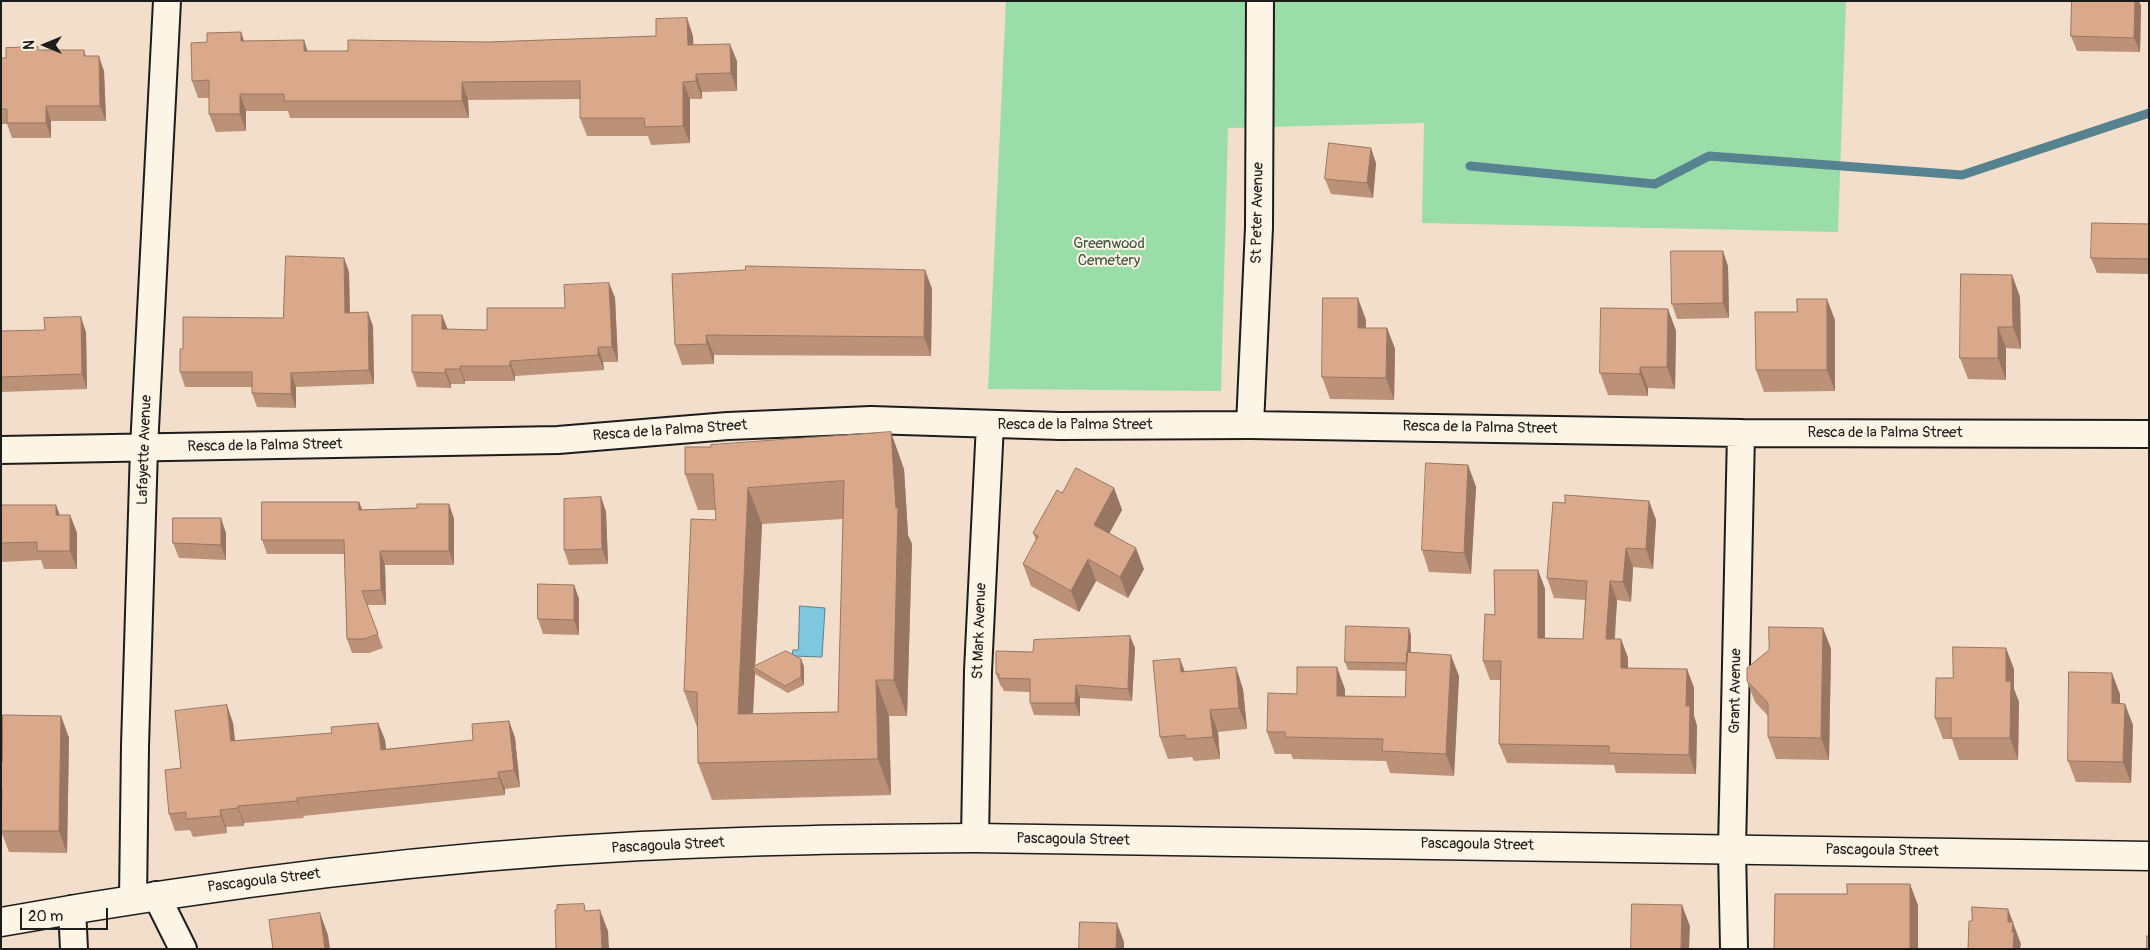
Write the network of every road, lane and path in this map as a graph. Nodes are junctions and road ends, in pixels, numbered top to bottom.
1 (167, 1) edge
2 (1260, 1) edge
3 (990, 424) junction
4 (1250, 425) junction
5 (1741, 433) junction
6 (2149, 434) edge
7 (144, 448) junction
8 (1, 450) edge
9 (975, 838) junction
10 (1732, 849) junction
11 (2149, 856) edge
12 (144, 897) junction
13 (72, 909) junction
14 (1, 922) edge
15 (74, 949) edge
16 (183, 949) edge
17 (1734, 949) edge

1 - 7 street, Lafayette Avenue
2 - 4 street, St Peter Avenue
3 - 4 street, Resca de la Palma Street
3 - 7 street, Resca de la Palma Street
3 - 9 street, St Mark Avenue
4 - 5 street, Resca de la Palma Street
5 - 6 street, Resca de la Palma Street
5 - 10 street, Grant Avenue
7 - 8 street, Resca de la Palma Street
7 - 12 street, Lafayette Avenue
9 - 10 street, Pascagoula Street
9 - 12 street, Pascagoula Street
10 - 11 street, Pascagoula Street
10 - 17 street, Grant Avenue
12 - 13 street, Pascagoula Street
12 - 16 street
13 - 14 street, Pascagoula Street
13 - 15 street

